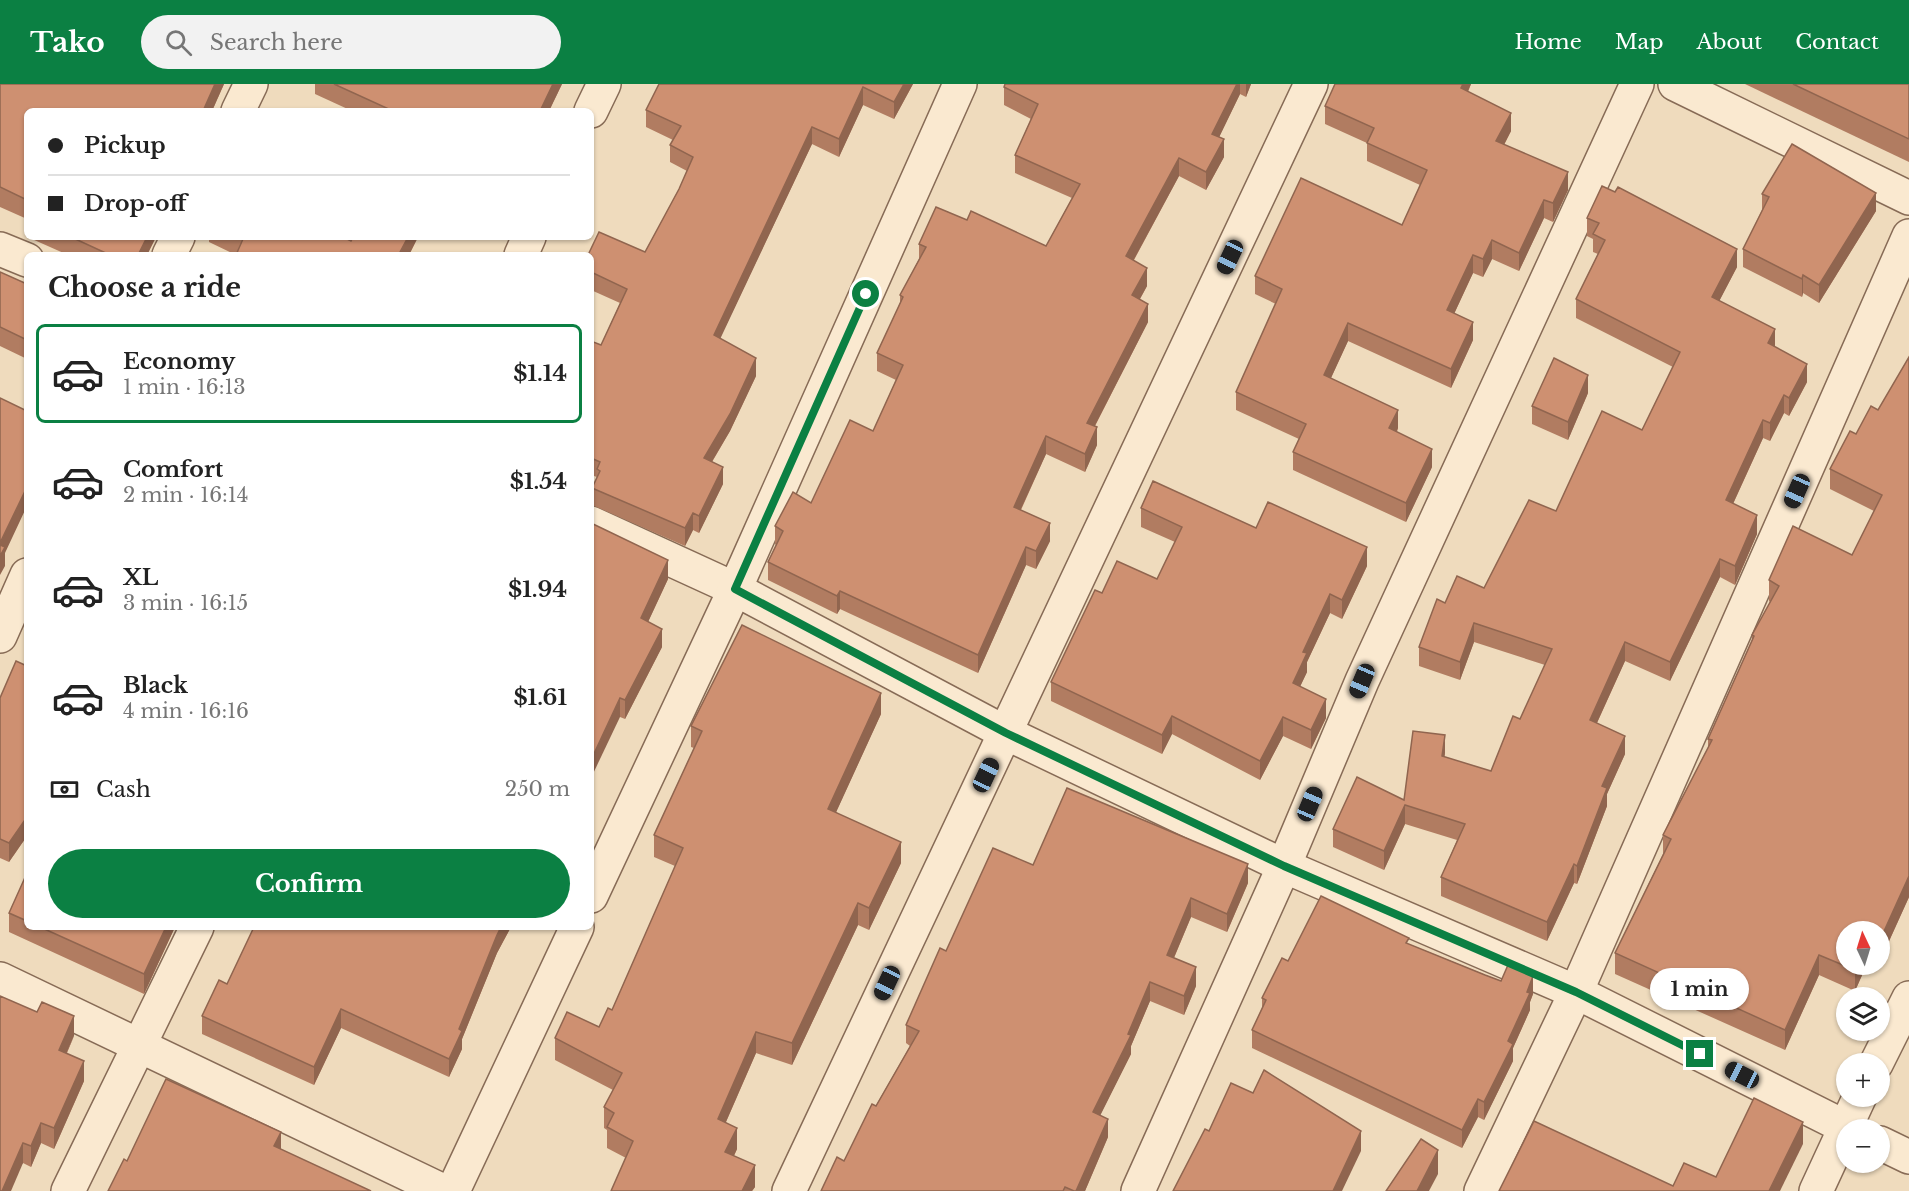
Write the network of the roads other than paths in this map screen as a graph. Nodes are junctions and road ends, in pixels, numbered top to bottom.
1 (251, 84) edge
2 (604, 84) edge
3 (960, 84) edge
4 (1311, 84) edge
5 (1637, 84) edge
6 (1675, 84) edge
7 (239, 108) edge
8 (592, 108) edge
9 (1909, 198) edge
10 (1909, 236) edge
11 (0, 249) edge
12 (24, 260) edge
13 (594, 523) edge
14 (24, 581) edge
15 (735, 589) junction
16 (0, 636) edge
17 (1006, 733) junction
18 (1284, 866) junction
19 (594, 890) edge
20 (196, 930) edge
21 (576, 930) edge
22 (0, 979) edge
23 (1576, 992) junction
24 (1909, 998) edge
25 (140, 1044) junction
26 (1882, 1053) edge
27 (1836, 1122) edge
28 (1890, 1148) edge
29 (1836, 1152) edge
30 (1909, 1157) edge
31 (69, 1191) edge
32 (442, 1191) edge
33 (453, 1191) edge
34 (789, 1191) edge
35 (1138, 1191) edge
36 (1481, 1191) edge
37 (1816, 1191) edge

1 - 7 street
2 - 8 street
3 - 15 street
4 - 17 street
5 - 18 street
6 - 9 street
10 - 23 street
11 - 12 street
13 - 15 street
14 - 16 street
15 - 17 street
15 - 19 street
17 - 18 street
17 - 34 street
18 - 23 street
18 - 35 street
20 - 25 street
21 - 33 street
22 - 25 street
23 - 27 street
23 - 36 street
24 - 26 street
25 - 31 street
25 - 32 street
28 - 30 street
29 - 37 street

